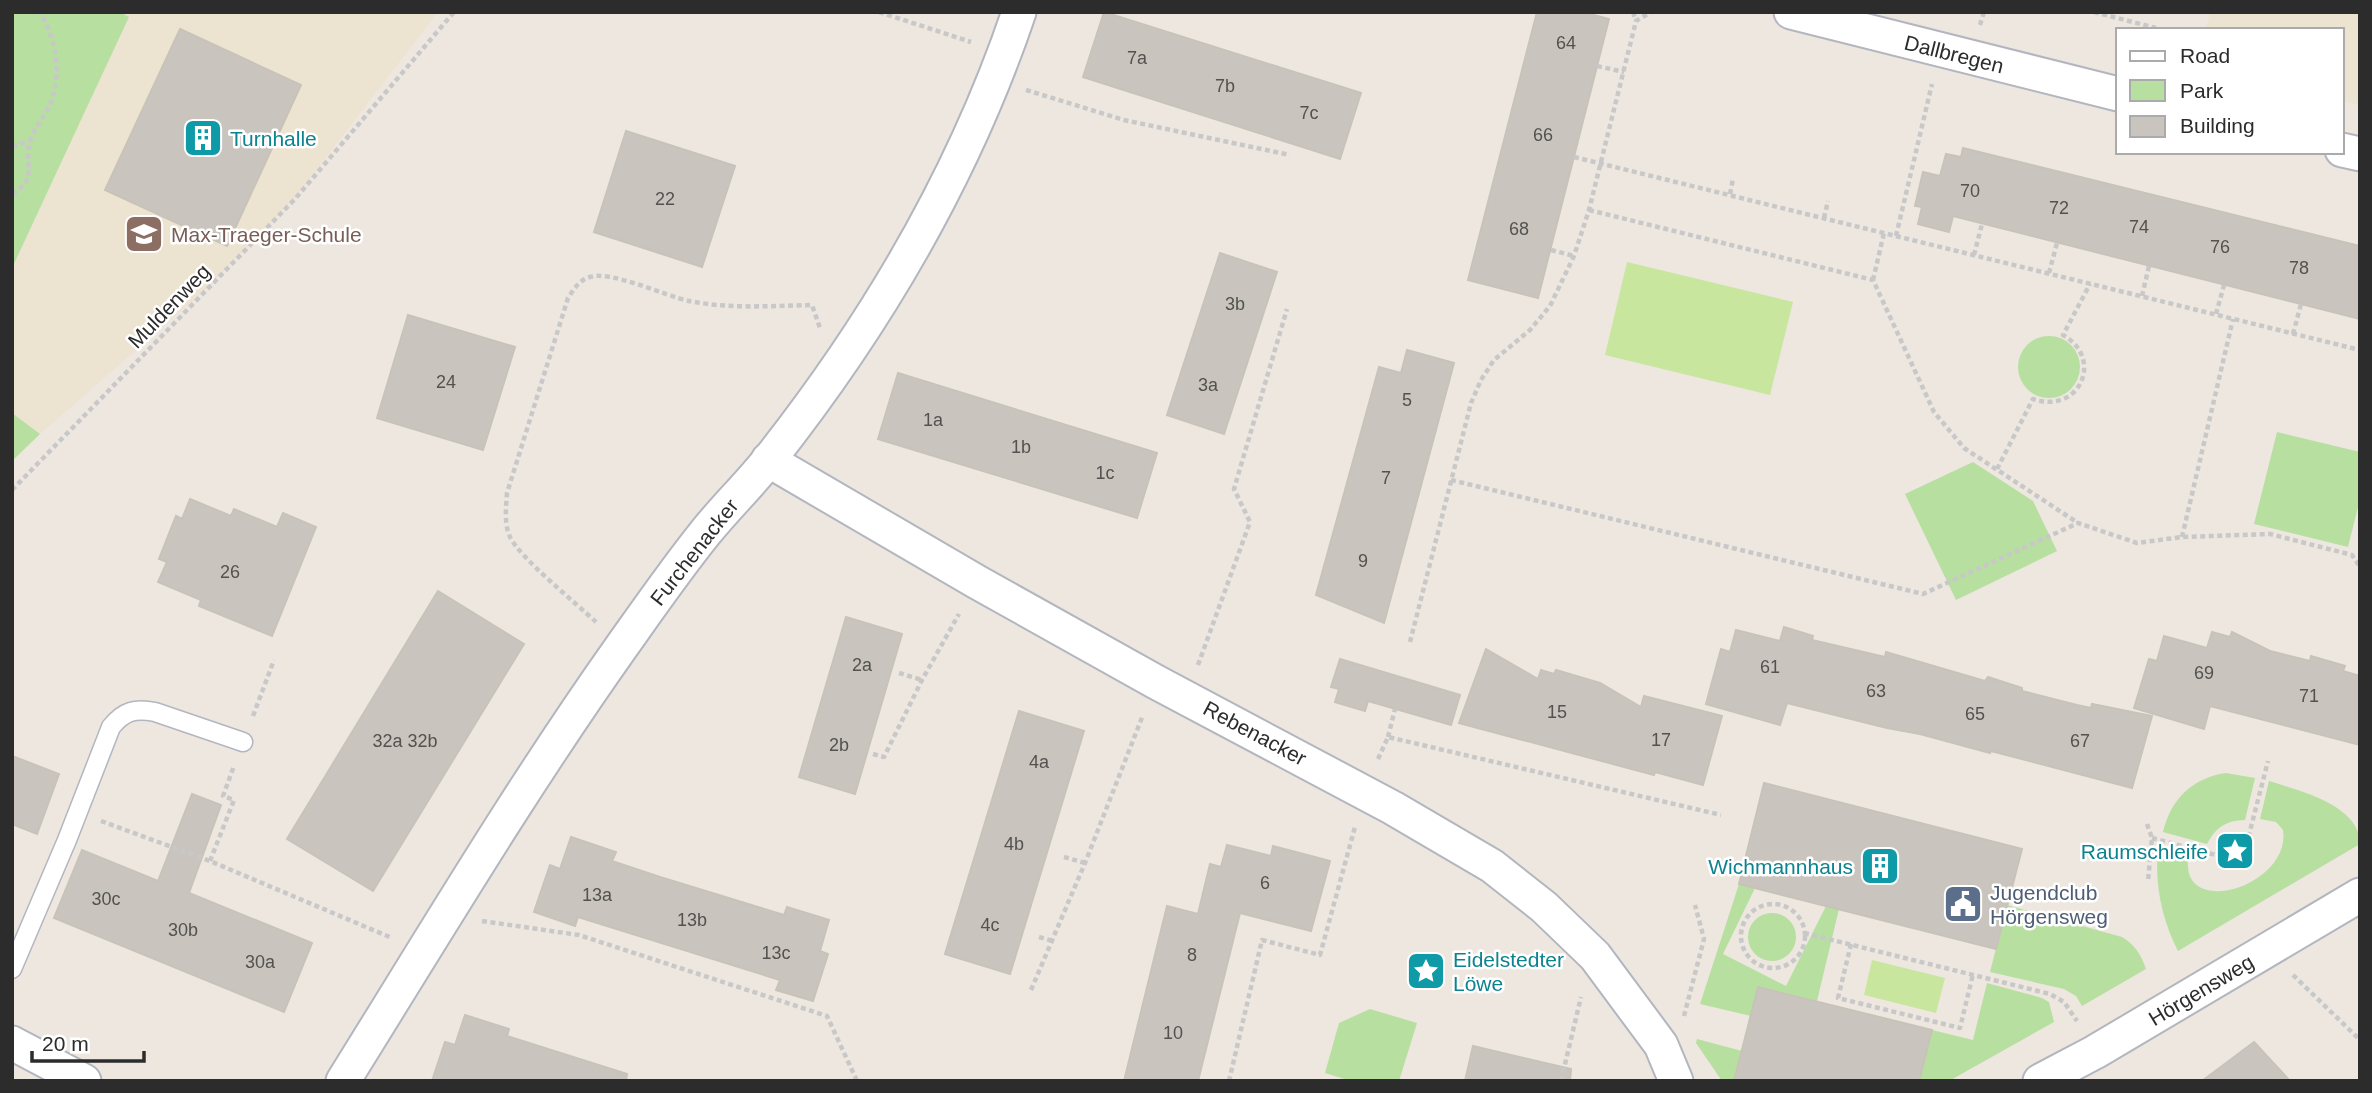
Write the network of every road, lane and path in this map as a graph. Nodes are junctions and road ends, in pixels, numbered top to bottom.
1 (40, 12) edge
2 (454, 12) edge
3 (879, 12) edge
4 (1019, 12) edge
5 (1633, 12) edge
6 (1651, 12) edge
7 (1791, 12) edge
8 (2094, 12) edge
9 (1636, 21) junction
10 (2156, 28) dead end
11 (1000, 66) junction
12 (1597, 66) dead end
13 (1623, 72) junction
14 (1932, 84) dead end
15 (2116, 93) edge
16 (30, 141) junction
17 (12, 146) edge
18 (1290, 155) dead end
19 (1574, 157) dead end
20 (1601, 163) junction
21 (1733, 179) dead end
22 (12, 194) edge
23 (1730, 194) junction
24 (1828, 201) dead end
25 (1589, 210) junction
26 (1824, 218) junction
27 (1982, 224) dead end
28 (1884, 233) junction
29 (1896, 236) junction
30 (2057, 243) dead end
31 (1551, 250) dead end
32 (1974, 255) junction
33 (1574, 256) junction
34 (2149, 266) dead end
35 (2049, 273) junction
36 (1873, 280) junction
37 (2090, 284) junction
38 (2224, 285) dead end
39 (2142, 296) junction
40 (2301, 304) dead end
41 (1287, 309) dead end
42 (2217, 314) junction
43 (2233, 318) junction
44 (2294, 334) junction
45 (2360, 350) edge
46 (834, 372) junction
47 (768, 460) junction
48 (1997, 469) junction
49 (1451, 480) junction
50 (12, 489) edge
51 (2078, 523) junction
52 (2182, 537) junction
53 (2352, 555) junction
54 (2360, 556) edge
55 (2360, 567) edge
56 (977, 582) junction
57 (1410, 642) dead end
58 (622, 646) junction
59 (899, 673) dead end
60 (922, 680) junction
61 (1156, 682) junction
62 (1186, 697) junction
63 (1395, 709) dead end
64 (1388, 737) junction
65 (243, 742) dead end
66 (873, 754) dead end
67 (2268, 761) dead end
68 (1364, 792) junction
69 (78, 812) junction
70 (1721, 815) dead end
71 (2147, 824) dead end
72 (2152, 838) junction
73 (1064, 857) dead end
74 (1085, 863) junction
75 (2148, 881) dead end
76 (2360, 895) edge
77 (1695, 905) dead end
78 (445, 916) junction
79 (1804, 933) junction
80 (1039, 937) dead end
81 (1053, 941) junction
82 (1851, 944) junction
83 (2267, 950) junction
84 (423, 951) junction
85 (13, 965) edge
86 (1973, 974) junction
87 (1031, 990) dead end
88 (1582, 994) dead end
89 (1680, 1021) dead end
90 (2078, 1023) dead end
91 (2360, 1040) edge
92 (12, 1043) edge
93 (84, 1081) edge
94 (343, 1081) edge
95 (857, 1081) edge
96 (1228, 1081) edge
97 (1561, 1081) edge
98 (1676, 1081) edge
99 (2040, 1081) edge

1 - 16 path
2 - 50 path, Muldenweg
3 - 11 path
4 - 11 street, Furchenacker
5 - 9 path
6 - 9 path
7 - 15 street, Dallbregen
8 - 10 path
9 - 13 path
11 - 18 path
11 - 46 street, Furchenacker
12 - 13 path
13 - 20 path
14 - 29 path
16 - 17 path
16 - 22 path
19 - 20 path
20 - 23 path
20 - 25 path
21 - 23 path
23 - 26 path
24 - 26 path
25 - 33 path
25 - 36 path
26 - 28 path
27 - 32 path
28 - 29 path
28 - 36 path
29 - 32 path
30 - 35 path
31 - 33 path
32 - 35 path
33 - 49 path
34 - 39 path
35 - 37 path
36 - 48 path
37 - 39 path
37 - 48 path
38 - 42 path
39 - 42 path
40 - 44 path
41 - 62 path
42 - 43 path
43 - 44 path
43 - 52 path
44 - 45 path
46 - 47 street, Furchenacker
46 - 58 path
47 - 56 street, Rebenacker
47 - 58 street, Furchenacker
48 - 51 path
49 - 51 path
49 - 57 path
51 - 52 path
52 - 53 path
53 - 54 path
53 - 55 path
56 - 60 path
56 - 61 street, Rebenacker
58 - 78 street, Furchenacker
59 - 60 path
60 - 66 path
61 - 62 street, Rebenacker
61 - 74 path
62 - 68 street, Rebenacker
63 - 64 path
64 - 68 path
64 - 70 path
65 - 69 lane
67 - 72 path
68 - 96 path
68 - 98 street, Rebenacker
69 - 84 path
69 - 85 lane
71 - 72 path
72 - 75 path
73 - 74 path
74 - 81 path
76 - 83 street, Hörgensweg
77 - 89 path
78 - 84 street, Furchenacker
78 - 95 path
79 - 79 path
79 - 82 path
80 - 81 path
81 - 87 path
82 - 86 path
82 - 86 path
83 - 91 path
83 - 99 street, Hörgensweg
84 - 94 street, Furchenacker
86 - 90 path
88 - 97 path
92 - 93 street

